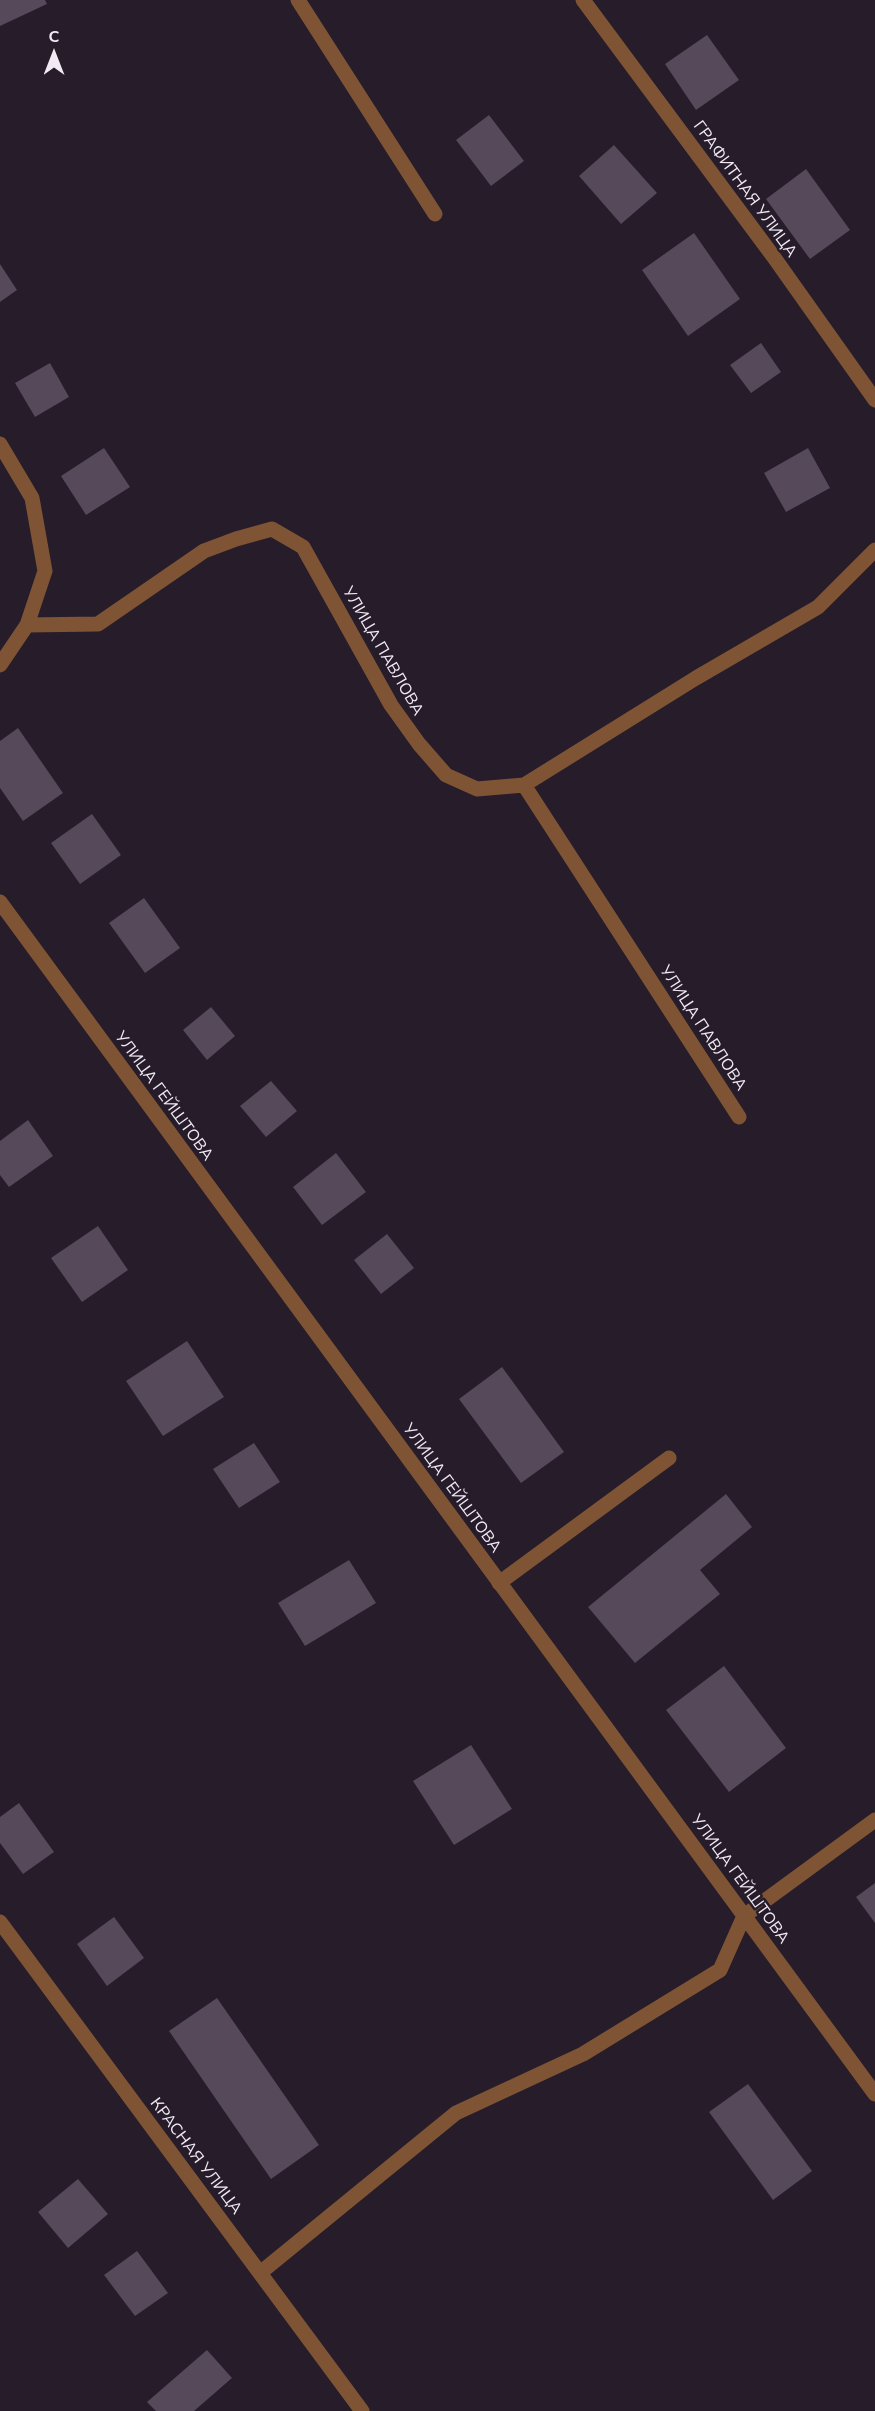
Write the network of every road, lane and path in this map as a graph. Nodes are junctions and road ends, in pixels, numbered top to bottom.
1 (298, 0) edge
2 (583, 0) edge
3 (435, 214) dead end
4 (875, 400) edge
5 (0, 444) edge
6 (875, 550) edge
7 (27, 626) junction
8 (0, 665) edge
9 (524, 785) junction
10 (0, 902) edge
11 (738, 1117) dead end
12 (669, 1458) dead end
13 (499, 1583) junction
14 (875, 1820) edge
15 (744, 1916) junction
16 (0, 1922) edge
17 (875, 2094) edge
18 (261, 2273) junction
19 (362, 2411) edge

1 - 3 street
2 - 4 street, ГРАФИТНАЯ УЛИЦА
5 - 7 street
6 - 9 street
7 - 8 street
7 - 9 street, УЛИЦА ПАВЛОВА
9 - 11 street, УЛИЦА ПАВЛОВА
10 - 13 street, УЛИЦА ГЕЙШТОВА
12 - 13 street
13 - 15 street, УЛИЦА ГЕЙШТОВА
14 - 15 street
15 - 17 street, УЛИЦА ГЕЙШТОВА
15 - 18 street
16 - 18 street, КРАСНАЯ УЛИЦА
18 - 19 street, КРАСНАЯ УЛИЦА

